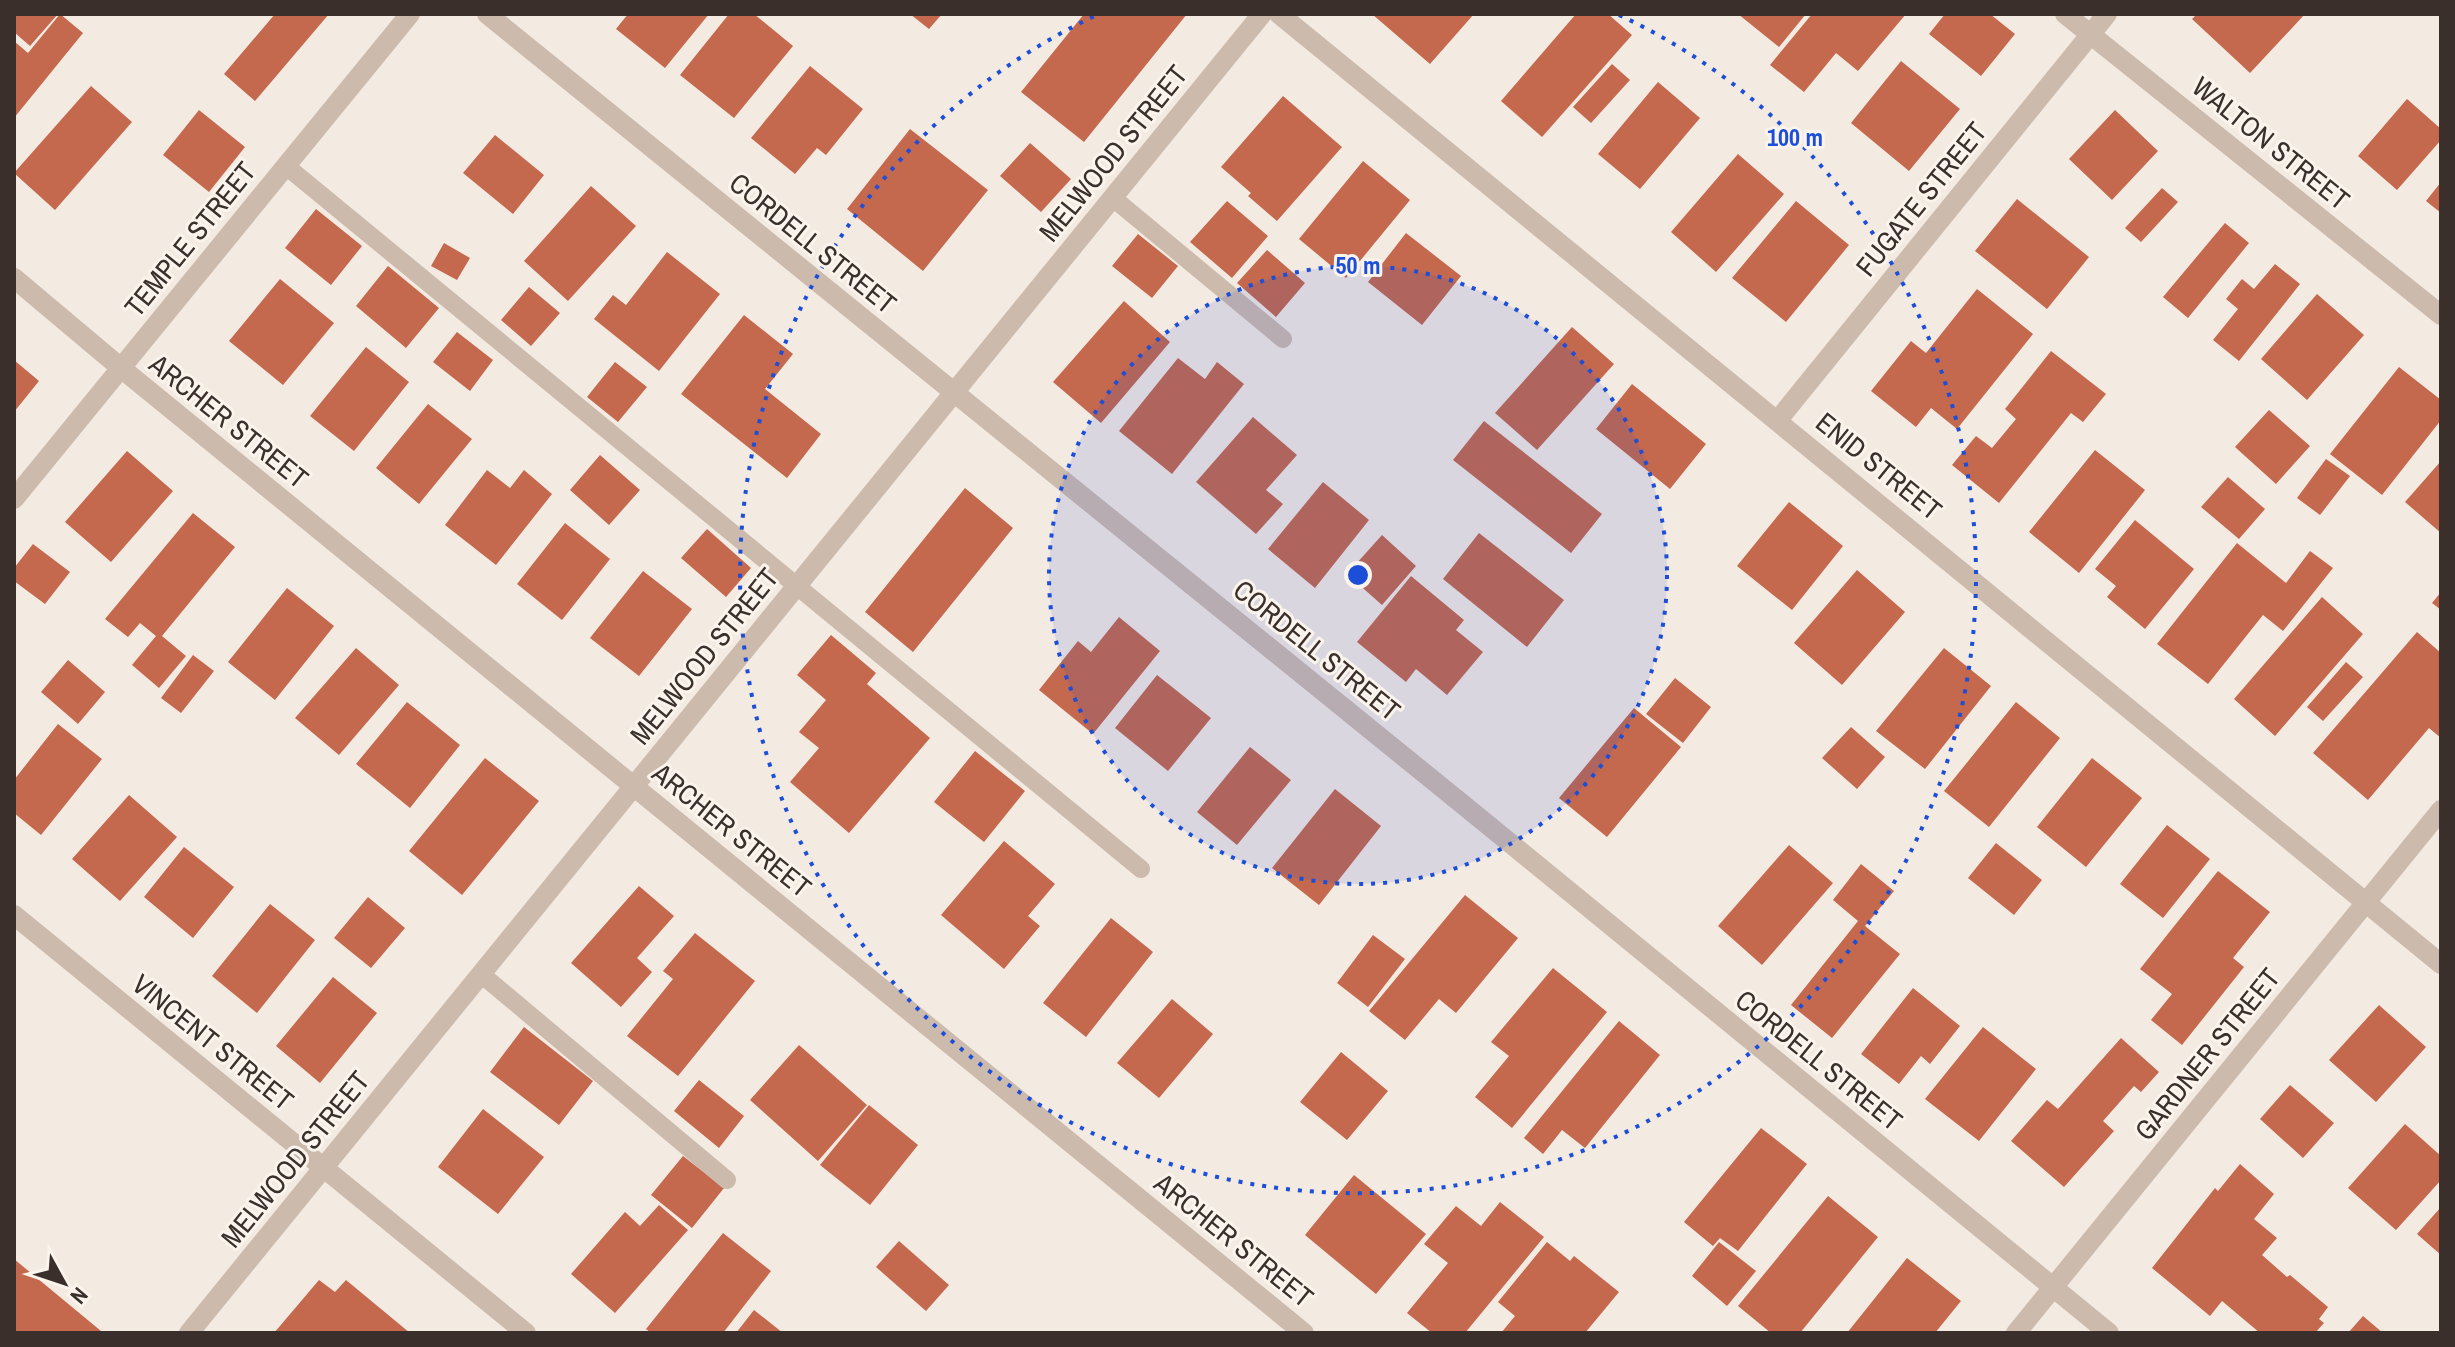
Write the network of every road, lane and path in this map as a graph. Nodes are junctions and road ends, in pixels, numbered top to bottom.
1 (410, 14) edge
2 (487, 14) edge
3 (1262, 14) edge
4 (1279, 14) edge
5 (2065, 14) edge
6 (2107, 14) edge
7 (2091, 34) junction
8 (286, 166) junction
9 (1113, 198) junction
10 (14, 278) edge
11 (2441, 315) edge
12 (1283, 339) dead end
13 (121, 368) junction
14 (954, 393) junction
15 (1778, 420) junction
16 (14, 499) edge
17 (797, 586) junction
18 (634, 787) junction
19 (2441, 810) edge
20 (1141, 869) dead end
21 (2366, 901) junction
22 (14, 915) edge
23 (2441, 964) edge
24 (481, 974) junction
25 (324, 1168) junction
26 (727, 1180) dead end
27 (2053, 1287) junction
28 (189, 1333) edge
29 (526, 1333) edge
30 (1304, 1333) edge
31 (2016, 1333) edge
32 (2109, 1333) edge

1 - 8 street, TEMPLE STREET
2 - 14 street, CORDELL STREET
3 - 9 street, MELWOOD STREET
4 - 15 street, ENID STREET
5 - 7 street, WALTON STREET
6 - 7 street, FUGATE STREET
7 - 11 street, WALTON STREET
7 - 15 street, FUGATE STREET
8 - 13 street, TEMPLE STREET
8 - 17 lane
9 - 12 lane
9 - 14 street, MELWOOD STREET
10 - 13 street, ARCHER STREET
13 - 16 street, TEMPLE STREET
13 - 18 street, ARCHER STREET
14 - 17 street, MELWOOD STREET
14 - 27 street, CORDELL STREET
15 - 21 street, ENID STREET
17 - 18 street, MELWOOD STREET
17 - 20 lane
18 - 24 street, MELWOOD STREET
18 - 30 street, ARCHER STREET
19 - 21 street, GARDNER STREET
21 - 23 street, ENID STREET
21 - 27 street, GARDNER STREET
22 - 25 street, VINCENT STREET
24 - 25 street, MELWOOD STREET
24 - 26 lane
25 - 28 street, MELWOOD STREET
25 - 29 street, VINCENT STREET
27 - 31 street, GARDNER STREET
27 - 32 street, CORDELL STREET

